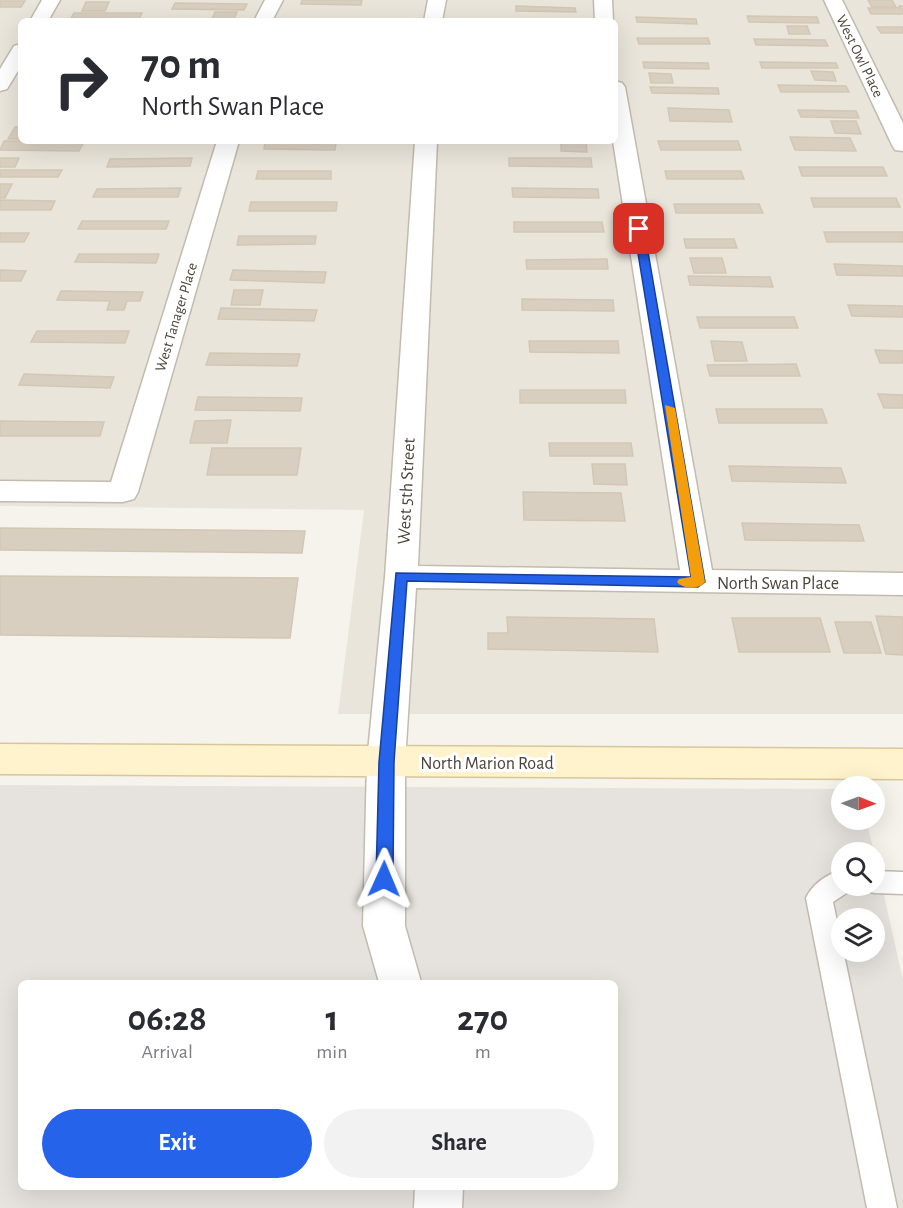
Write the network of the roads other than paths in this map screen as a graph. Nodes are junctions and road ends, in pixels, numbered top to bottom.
1 (51, 0) edge
2 (274, 0) edge
3 (437, 0) edge
4 (603, 0) edge
5 (833, 0) edge
6 (41, 18) edge
7 (265, 18) edge
8 (434, 18) edge
9 (604, 18) edge
10 (18, 55) edge
11 (0, 85) edge
12 (618, 105) edge
13 (227, 144) edge
14 (426, 144) edge
15 (903, 145) edge
16 (0, 491) edge
17 (401, 577) junction
18 (698, 582) junction
19 (903, 584) edge
20 (0, 759) edge
21 (387, 762) junction
22 (903, 764) edge
23 (885, 882) edge
24 (903, 883) edge
25 (831, 888) edge
26 (399, 980) edge
27 (439, 1190) edge
28 (438, 1208) edge
29 (882, 1208) edge

1 - 6 street
2 - 7 street
3 - 8 street
4 - 9 street
5 - 15 street, West Owl Place
10 - 11 street
12 - 18 street
13 - 16 street, West Tanager Place
14 - 17 street, West 5th Street
17 - 18 street, North Swan Place
17 - 21 street, West 5th Street
18 - 19 street, North Swan Place
20 - 21 main road, North Marion Road
21 - 22 main road, North Marion Road
21 - 26 street, West 5th Street
23 - 24 lane
25 - 29 lane
27 - 28 street

